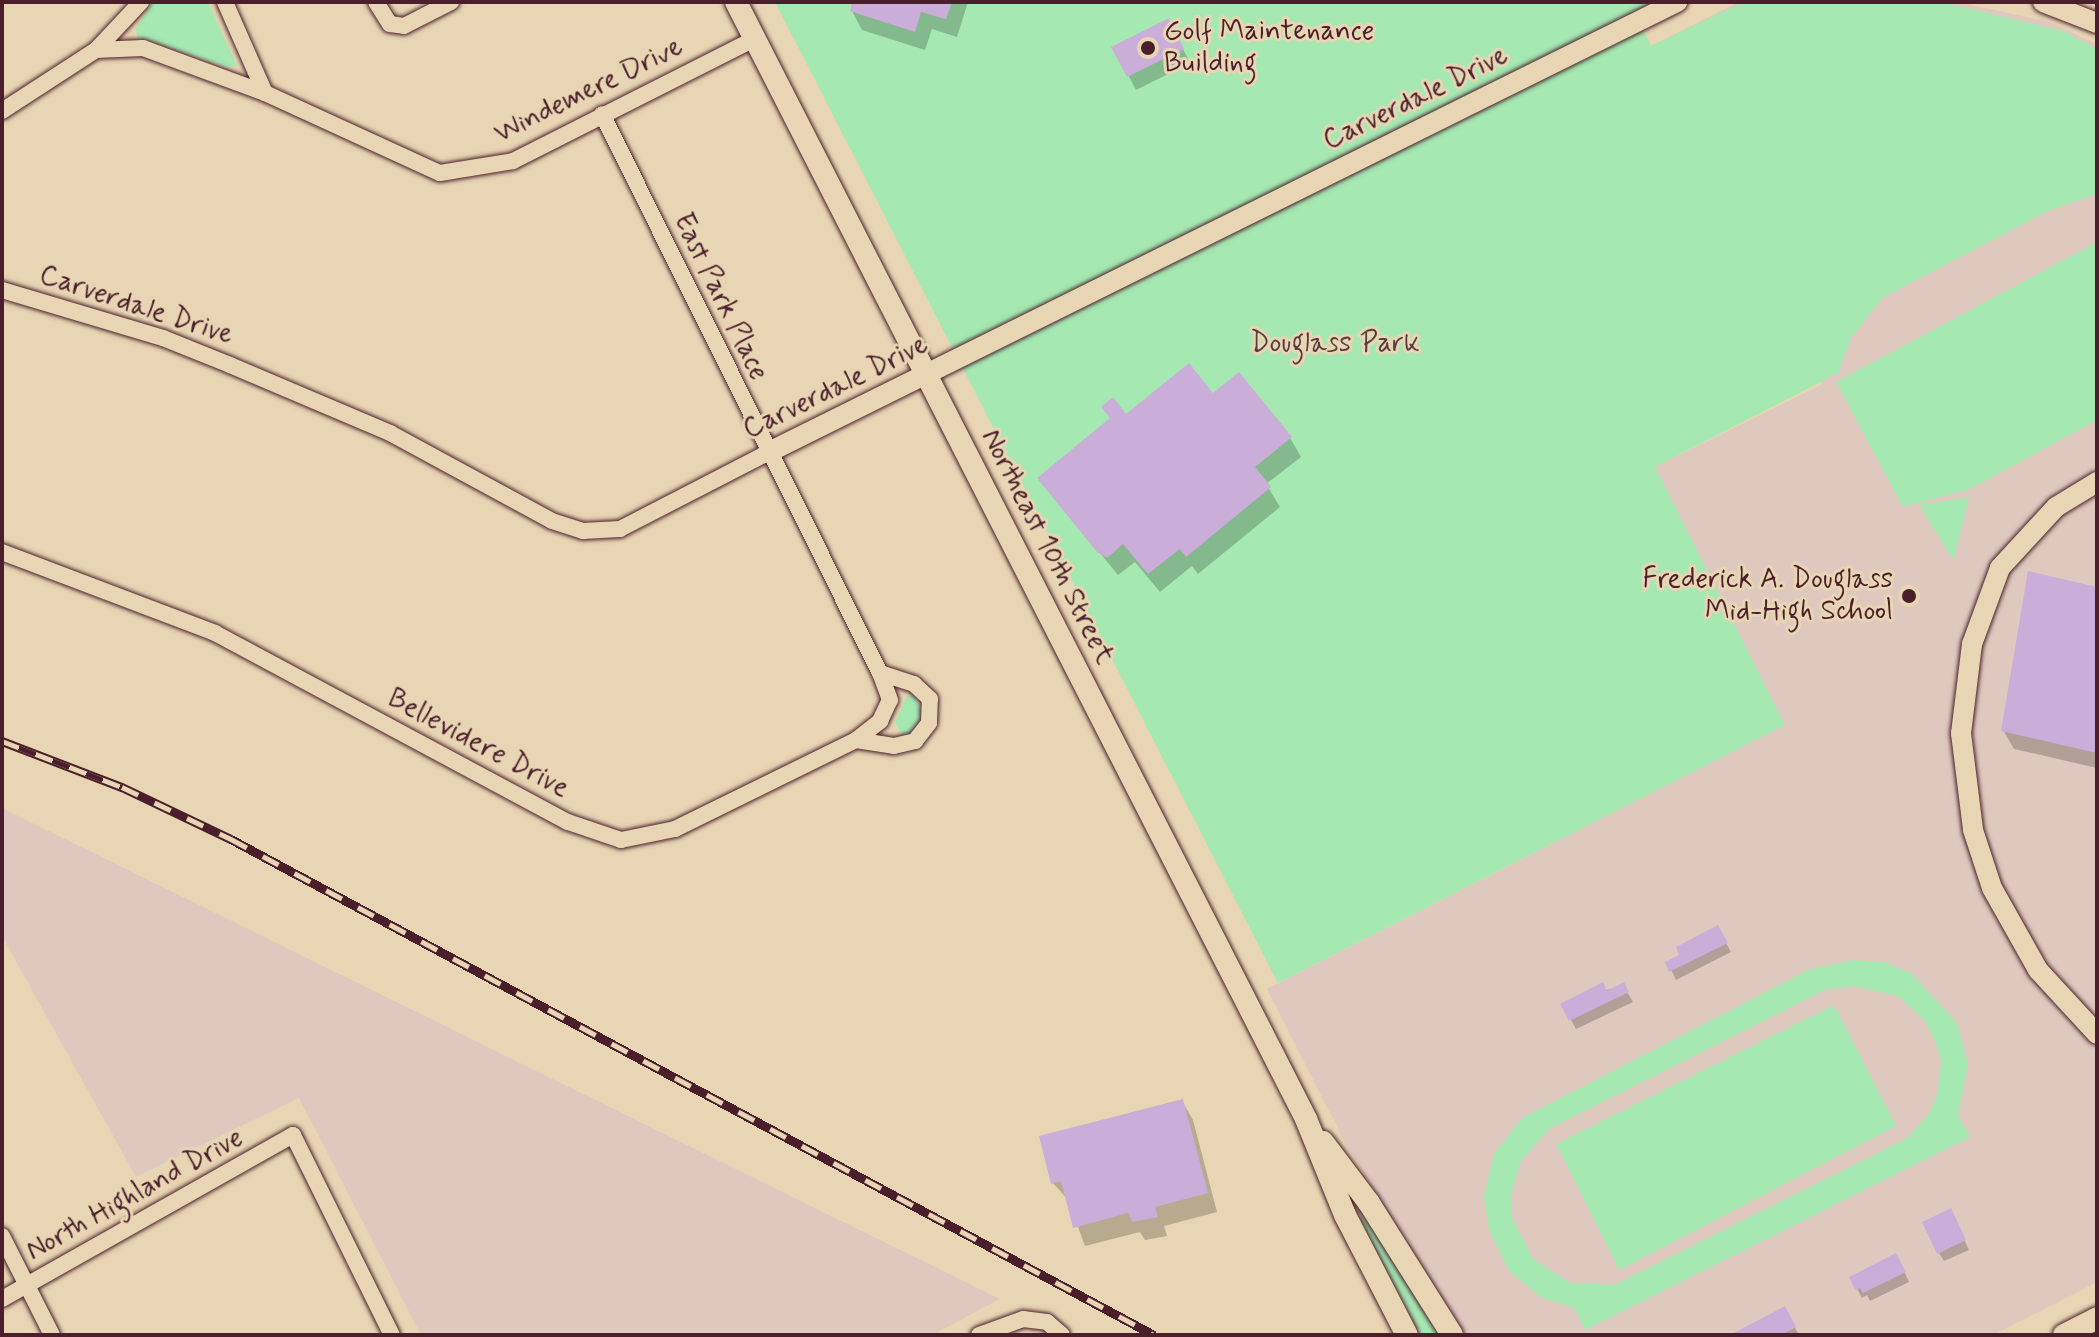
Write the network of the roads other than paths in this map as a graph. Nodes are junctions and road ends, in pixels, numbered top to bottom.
1 (141, 2) edge
2 (225, 2) edge
3 (376, 2) edge
4 (451, 2) edge
5 (736, 2) edge
6 (1677, 2) edge
7 (2043, 2) edge
8 (2097, 23) edge
9 (755, 39) junction
10 (96, 50) junction
11 (265, 93) junction
12 (2, 111) edge
13 (602, 114) junction
14 (2, 290) edge
15 (925, 375) junction
16 (767, 453) junction
17 (2097, 482) edge
18 (2, 552) edge
19 (880, 673) junction
20 (856, 740) junction
21 (2097, 1034) edge
22 (1306, 1119) junction
23 (2, 1236) edge
24 (28, 1285) junction
25 (2, 1299) edge
26 (2097, 1318) edge
27 (52, 1335) edge
28 (392, 1335) edge
29 (979, 1335) edge
30 (1062, 1335) edge
31 (1407, 1335) edge
32 (1452, 1335) edge
33 (2064, 1335) edge

1 - 10 street
2 - 11 street
3 - 4 street
5 - 9 main road, Northeast 10th Street
6 - 15 street, Carverdale Drive
7 - 8 street
9 - 13 street, Windemere Drive
9 - 15 main road, Northeast 10th Street
10 - 11 street, Windemere Drive
10 - 12 street
11 - 13 street, Windemere Drive
13 - 16 street, East Park Place
14 - 16 street, Carverdale Drive
15 - 16 street, Carverdale Drive
15 - 22 main road, Northeast 10th Street
16 - 19 street, East Park Place
17 - 21 street
18 - 20 street, Bellevidere Drive
19 - 20 street, East Park Place
19 - 20 street
22 - 31 main road, Northeast 10th Street
22 - 32 main road, Northeast 10th Street
23 - 24 street
24 - 25 street, North Highland Drive
24 - 27 street
24 - 28 street, North Highland Drive
26 - 33 main road
29 - 30 street

